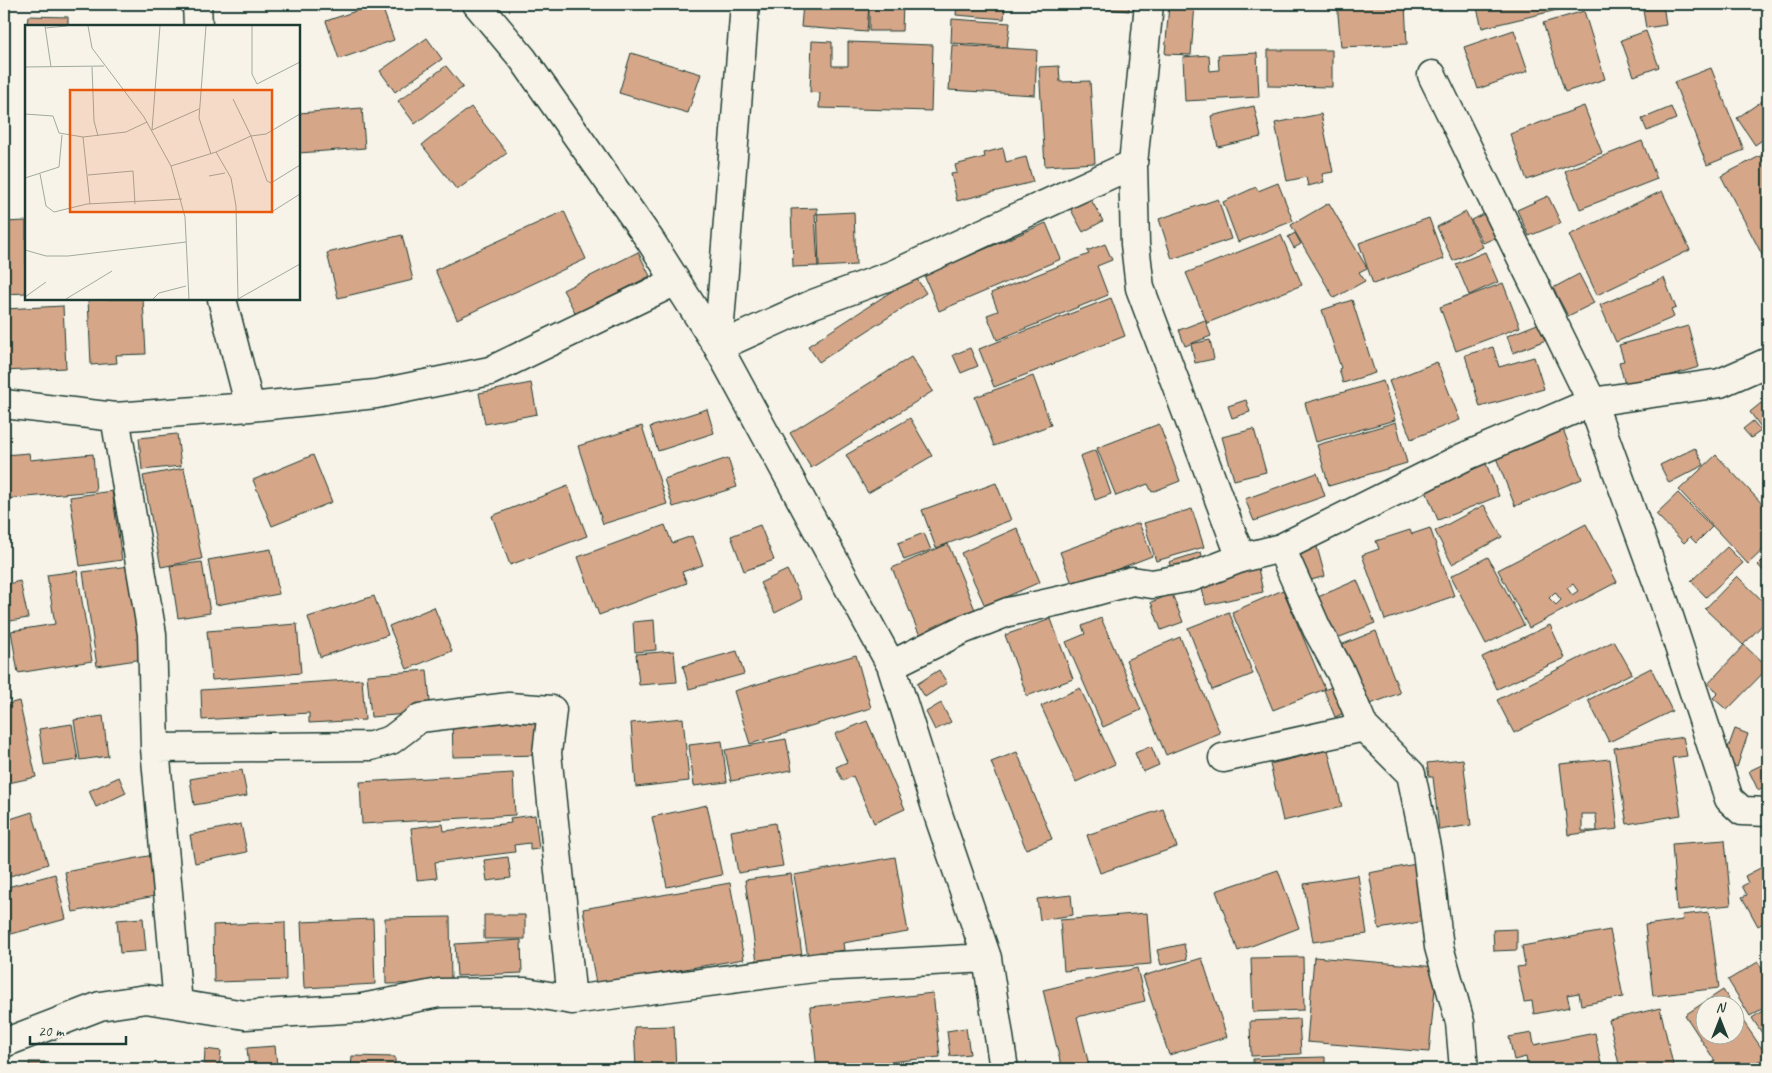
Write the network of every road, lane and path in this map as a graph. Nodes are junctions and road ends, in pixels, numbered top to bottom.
1 (197, 4) edge
2 (478, 4) edge
3 (746, 4) edge
4 (1149, 4) edge
5 (198, 25) edge
6 (1432, 75) dead end
7 (1133, 164) junction
8 (676, 281) junction
9 (222, 300) edge
10 (718, 347) junction
11 (1768, 362) edge
12 (1592, 402) junction
13 (4, 404) edge
14 (250, 407) junction
15 (115, 417) junction
16 (1281, 548) junction
17 (1241, 558) junction
18 (891, 664) junction
19 (1364, 727) junction
20 (156, 748) junction
21 (1223, 758) dead end
22 (1768, 812) edge
23 (987, 958) junction
24 (572, 1000) junction
25 (178, 1004) junction
26 (4, 1042) edge
27 (1004, 1069) edge
28 (1464, 1069) edge

1 - 5 street
2 - 8 street
3 - 10 street
4 - 7 street
6 - 12 street
7 - 10 street
7 - 17 street
8 - 10 street
8 - 14 street
9 - 14 street
10 - 18 street
11 - 12 street
12 - 16 street
12 - 22 street
13 - 15 street
14 - 15 street
15 - 20 street
16 - 17 street
16 - 19 street
17 - 18 street
18 - 23 street
19 - 21 street
19 - 28 street
20 - 24 street
20 - 25 street
23 - 24 street
23 - 27 street
24 - 25 street
25 - 26 street

